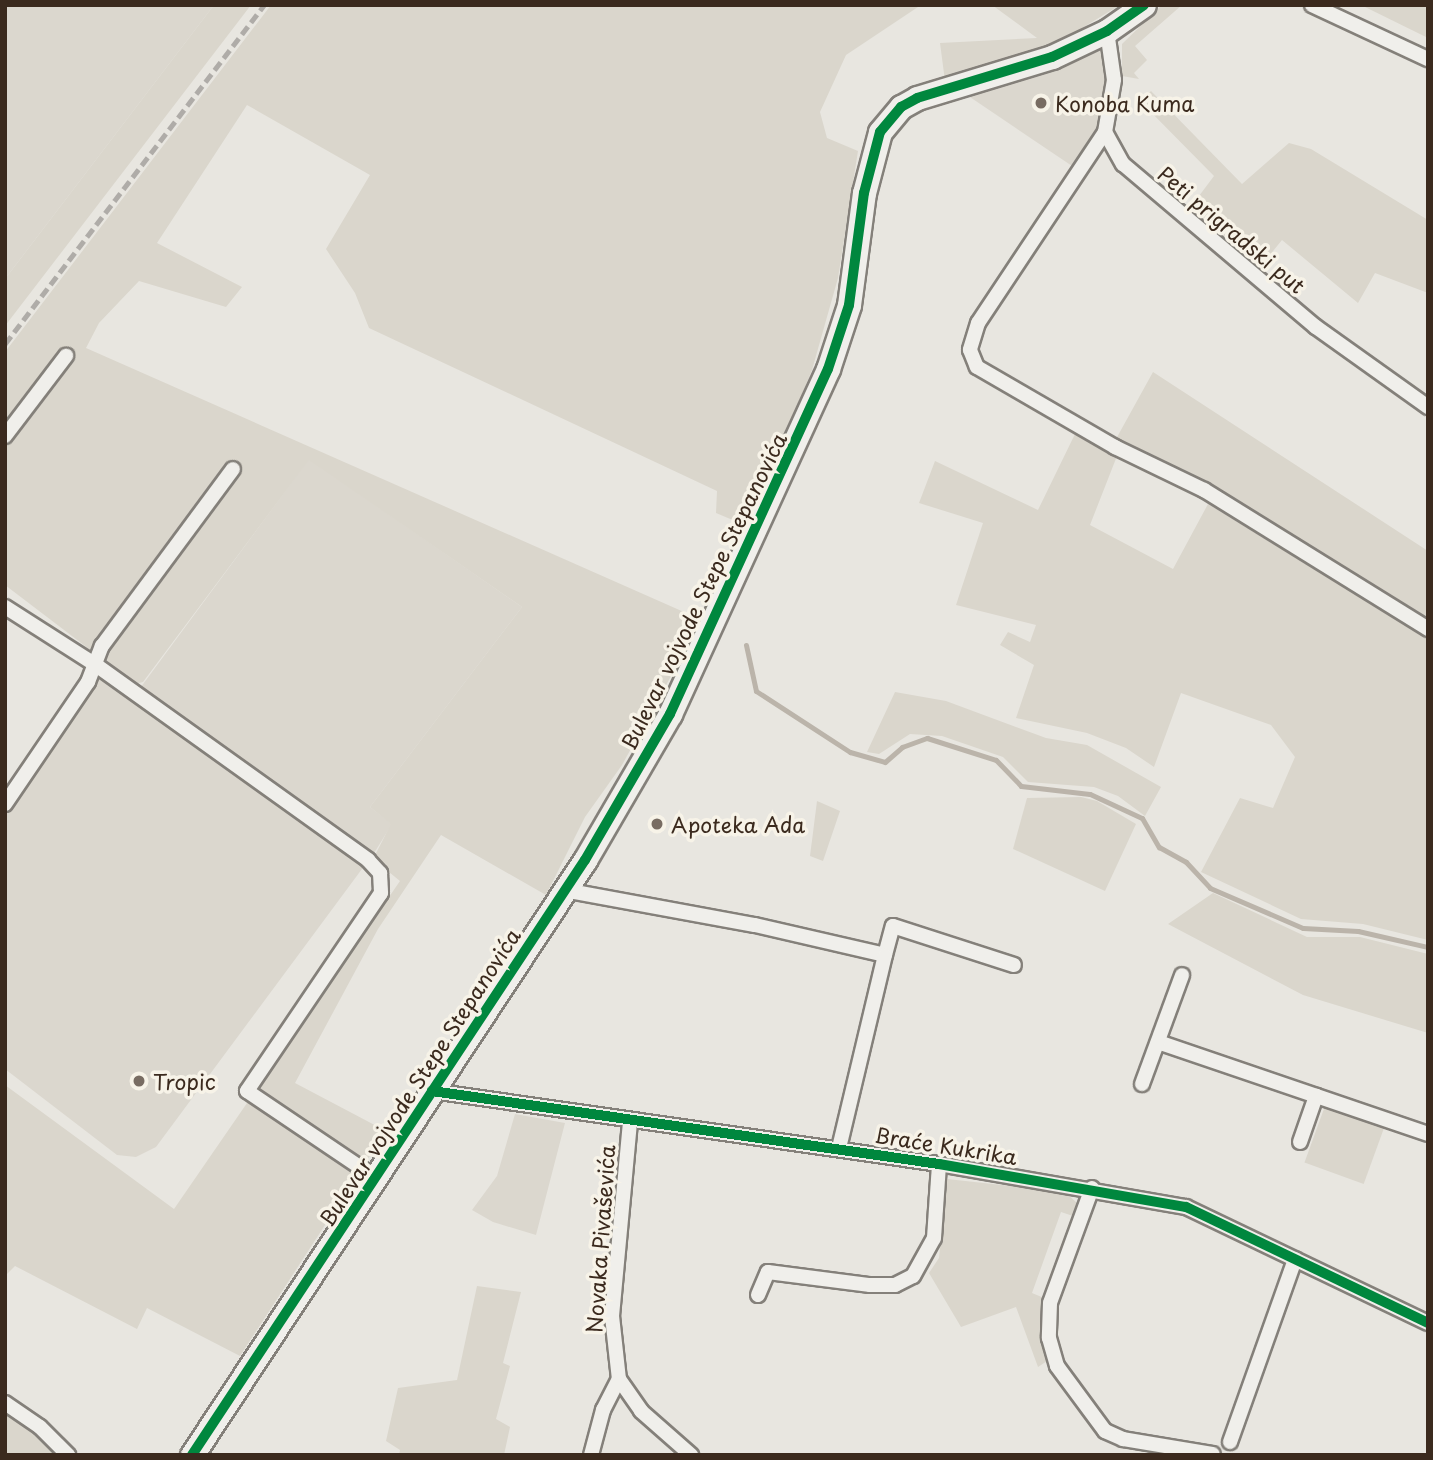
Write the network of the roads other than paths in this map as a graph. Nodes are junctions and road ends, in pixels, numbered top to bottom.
1 (1144, 5) edge
2 (1312, 5) edge
3 (1107, 31) junction
4 (1428, 58) edge
5 (1105, 132) junction
6 (66, 356) dead end
7 (1428, 407) edge
8 (5, 436) edge
9 (233, 469) dead end
10 (5, 607) edge
11 (1428, 629) edge
12 (96, 665) junction
13 (5, 804) edge
14 (564, 890) junction
15 (885, 956) junction
16 (1014, 965) dead end
17 (1182, 975) dead end
18 (1158, 1042) junction
19 (1142, 1084) dead end
20 (432, 1091) junction
21 (1316, 1096) junction
22 (629, 1122) junction
23 (1428, 1134) edge
24 (1300, 1142) dead end
25 (839, 1149) junction
26 (939, 1164) junction
27 (376, 1178) junction
28 (1092, 1188) junction
29 (1295, 1259) junction
30 (758, 1295) dead end
31 (1428, 1323) edge
32 (619, 1379) junction
33 (5, 1403) edge
34 (1230, 1442) dead end
35 (1213, 1454) edge
36 (68, 1455) edge
37 (192, 1455) edge
38 (591, 1455) edge
39 (691, 1455) edge

1 - 3 main road, Bulevar vojvode Stepe Stepanovića
2 - 4 street
3 - 5 street
3 - 14 main road, Bulevar vojvode Stepe Stepanovića
5 - 7 street, Peti prigradski put
5 - 11 street
6 - 8 street
9 - 12 street
10 - 12 street
12 - 13 street
12 - 27 street
14 - 15 street
14 - 20 main road, Bulevar vojvode Stepe Stepanovića
15 - 16 street
15 - 25 street
17 - 18 street
18 - 19 street
18 - 21 street
20 - 22 street, Braće Kukrika
20 - 27 main road, Bulevar vojvode Stepe Stepanovića
21 - 23 street
21 - 24 street
22 - 25 street, Braće Kukrika
22 - 32 street, Novaka Pivaševića
25 - 26 street, Braće Kukrika
26 - 28 street, Braće Kukrika
26 - 30 street
27 - 37 main road, Bulevar vojvode Stepe Stepanovića
28 - 29 street, Braće Kukrika
28 - 35 street
29 - 31 street, Braće Kukrika
29 - 34 street
32 - 38 street
32 - 39 street, Novaka Pivaševića
33 - 36 street

